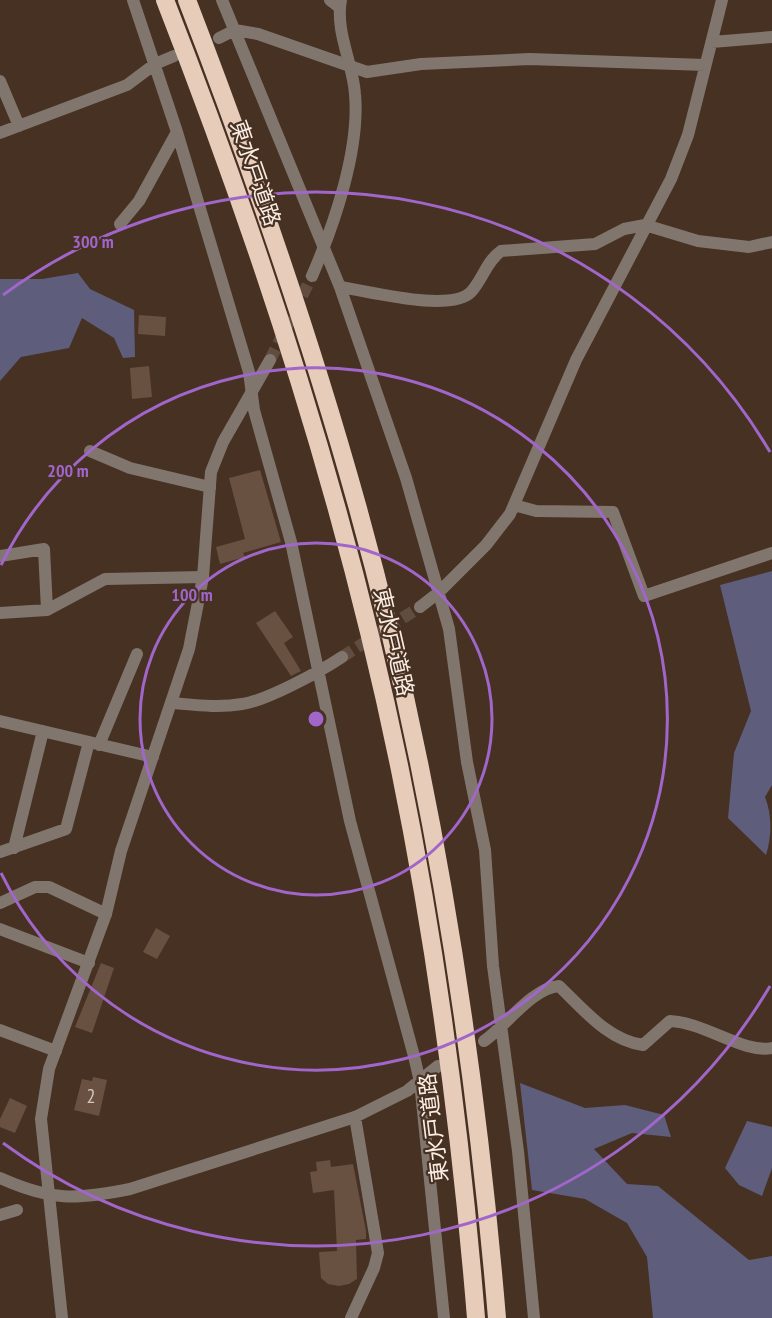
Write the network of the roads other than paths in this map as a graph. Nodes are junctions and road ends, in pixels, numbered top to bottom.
1 (133, 0) edge
2 (165, 0) edge
3 (187, 0) edge
4 (222, 0) edge
5 (722, 0) edge
6 (337, 2) edge
7 (235, 30) junction
8 (772, 37) edge
9 (219, 38) dead end
10 (712, 42) junction
11 (174, 56) dead end
12 (155, 64) junction
13 (705, 65) junction
14 (351, 68) junction
15 (0, 81) edge
16 (20, 126) junction
17 (177, 132) junction
18 (0, 133) edge
19 (120, 224) dead end
20 (645, 225) junction
21 (772, 242) edge
22 (324, 249) junction
23 (312, 276) tunnel mouth
24 (340, 286) junction
25 (270, 360) tunnel mouth
26 (252, 393) junction
27 (90, 451) dead end
28 (210, 487) junction
29 (514, 505) junction
30 (772, 553) edge
31 (0, 556) edge
32 (203, 577) junction
33 (438, 593) junction
34 (420, 607) tunnel mouth
35 (47, 610) junction
36 (0, 613) edge
37 (137, 654) dead end
38 (342, 657) tunnel mouth
39 (319, 672) junction
40 (172, 703) junction
41 (0, 721) edge
42 (43, 732) junction
43 (94, 744) junction
44 (153, 757) junction
45 (14, 848) junction
46 (0, 852) edge
47 (0, 903) edge
48 (106, 914) junction
49 (0, 929) edge
50 (89, 963) junction
51 (502, 1029) junction
52 (0, 1030) edge
53 (484, 1041) dead end
54 (772, 1048) edge
55 (56, 1051) junction
56 (438, 1066) dead end
57 (420, 1082) junction
58 (355, 1117) junction
59 (0, 1178) edge
60 (49, 1196) junction
61 (16, 1210) dead end
62 (0, 1215) edge
63 (62, 1318) edge
64 (351, 1318) edge
65 (444, 1318) edge
66 (476, 1318) edge
67 (496, 1318) edge
68 (534, 1318) edge

1 - 12 street
2 - 66 highway, 東水戸道路
3 - 67 highway, 東水戸道路
4 - 7 street
5 - 10 street
6 - 14 street
7 - 9 street
7 - 14 street
7 - 22 street
8 - 10 street
10 - 13 street
11 - 12 street
12 - 16 street
12 - 17 street
13 - 14 street
13 - 20 street
14 - 22 street
15 - 16 street
16 - 18 street
17 - 19 street
17 - 26 street
20 - 21 street
20 - 24 street
20 - 29 street
22 - 23 street
22 - 24 street
24 - 33 street
25 - 26 street
26 - 28 street
26 - 39 street
27 - 28 street
28 - 32 street
29 - 30 street
29 - 33 street
31 - 35 street
32 - 35 street
32 - 40 street
33 - 34 street
33 - 51 street
35 - 36 street
37 - 43 street
38 - 39 street
39 - 40 street
39 - 57 street
40 - 44 street
41 - 42 street
42 - 43 street
42 - 45 street
43 - 44 street
43 - 45 street
44 - 48 street
45 - 46 street
47 - 48 street
48 - 50 street
49 - 50 street
50 - 55 street
51 - 53 street
51 - 54 street
51 - 68 street
52 - 55 street
55 - 60 street
56 - 57 street
57 - 58 street
57 - 65 street
58 - 60 street
58 - 64 street
59 - 60 street
60 - 63 street
61 - 62 street

